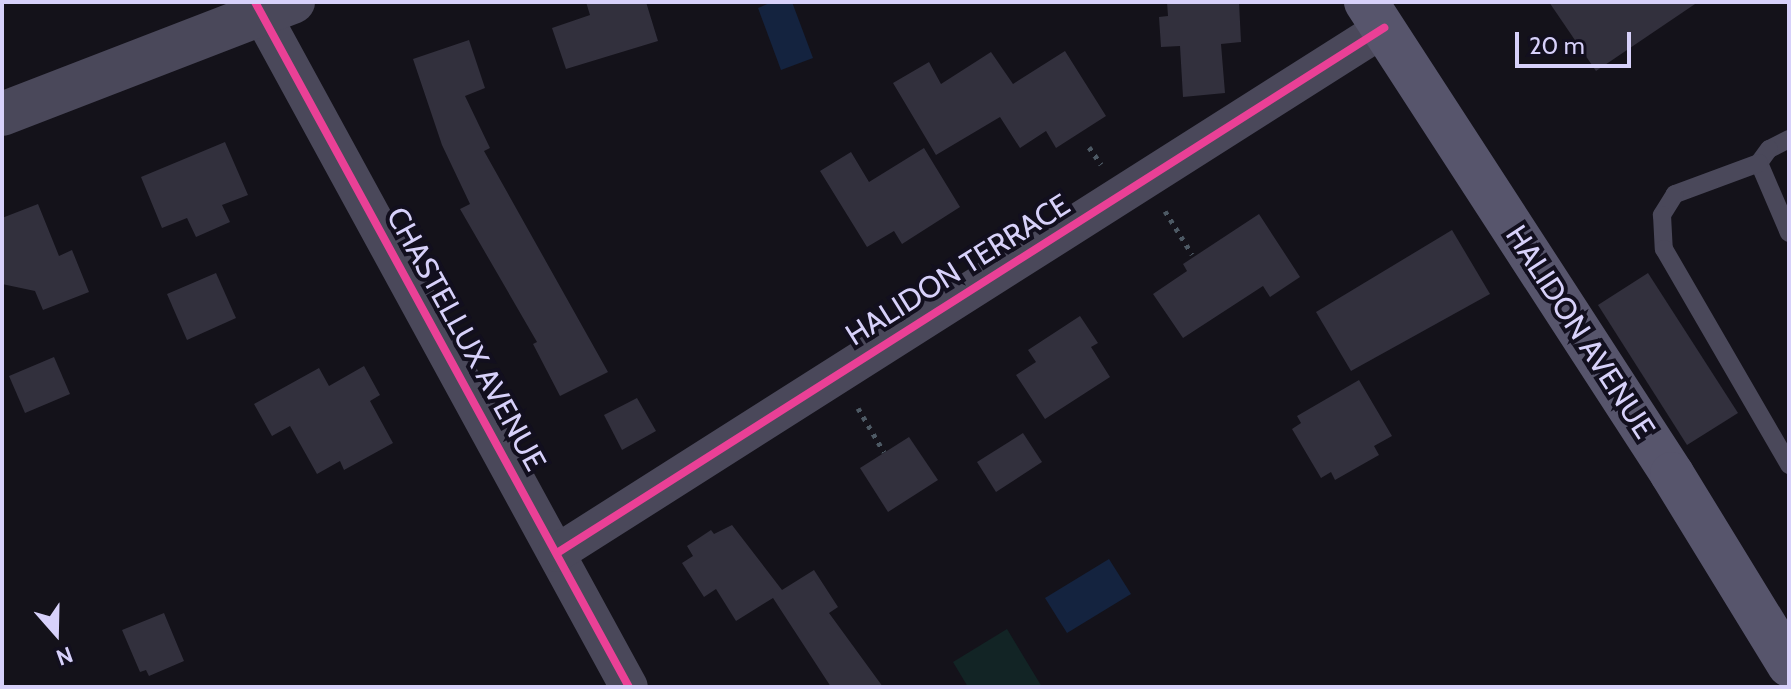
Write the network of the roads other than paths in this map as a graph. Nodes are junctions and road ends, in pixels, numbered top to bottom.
1 (270, 6) edge
2 (1375, 15) edge
3 (2, 114) edge
4 (1789, 139) edge
5 (1759, 163) junction
6 (1789, 233) edge
7 (1789, 465) edge
8 (557, 553) junction
9 (1789, 665) edge
10 (629, 687) edge

1 - 3 street
1 - 8 street, CHASTELLUX AVENUE
2 - 8 street, HALIDON TERRACE
2 - 9 main road, HALIDON AVENUE
4 - 5 lane
5 - 6 lane
5 - 7 lane
8 - 10 street, CHASTELLUX AVENUE

